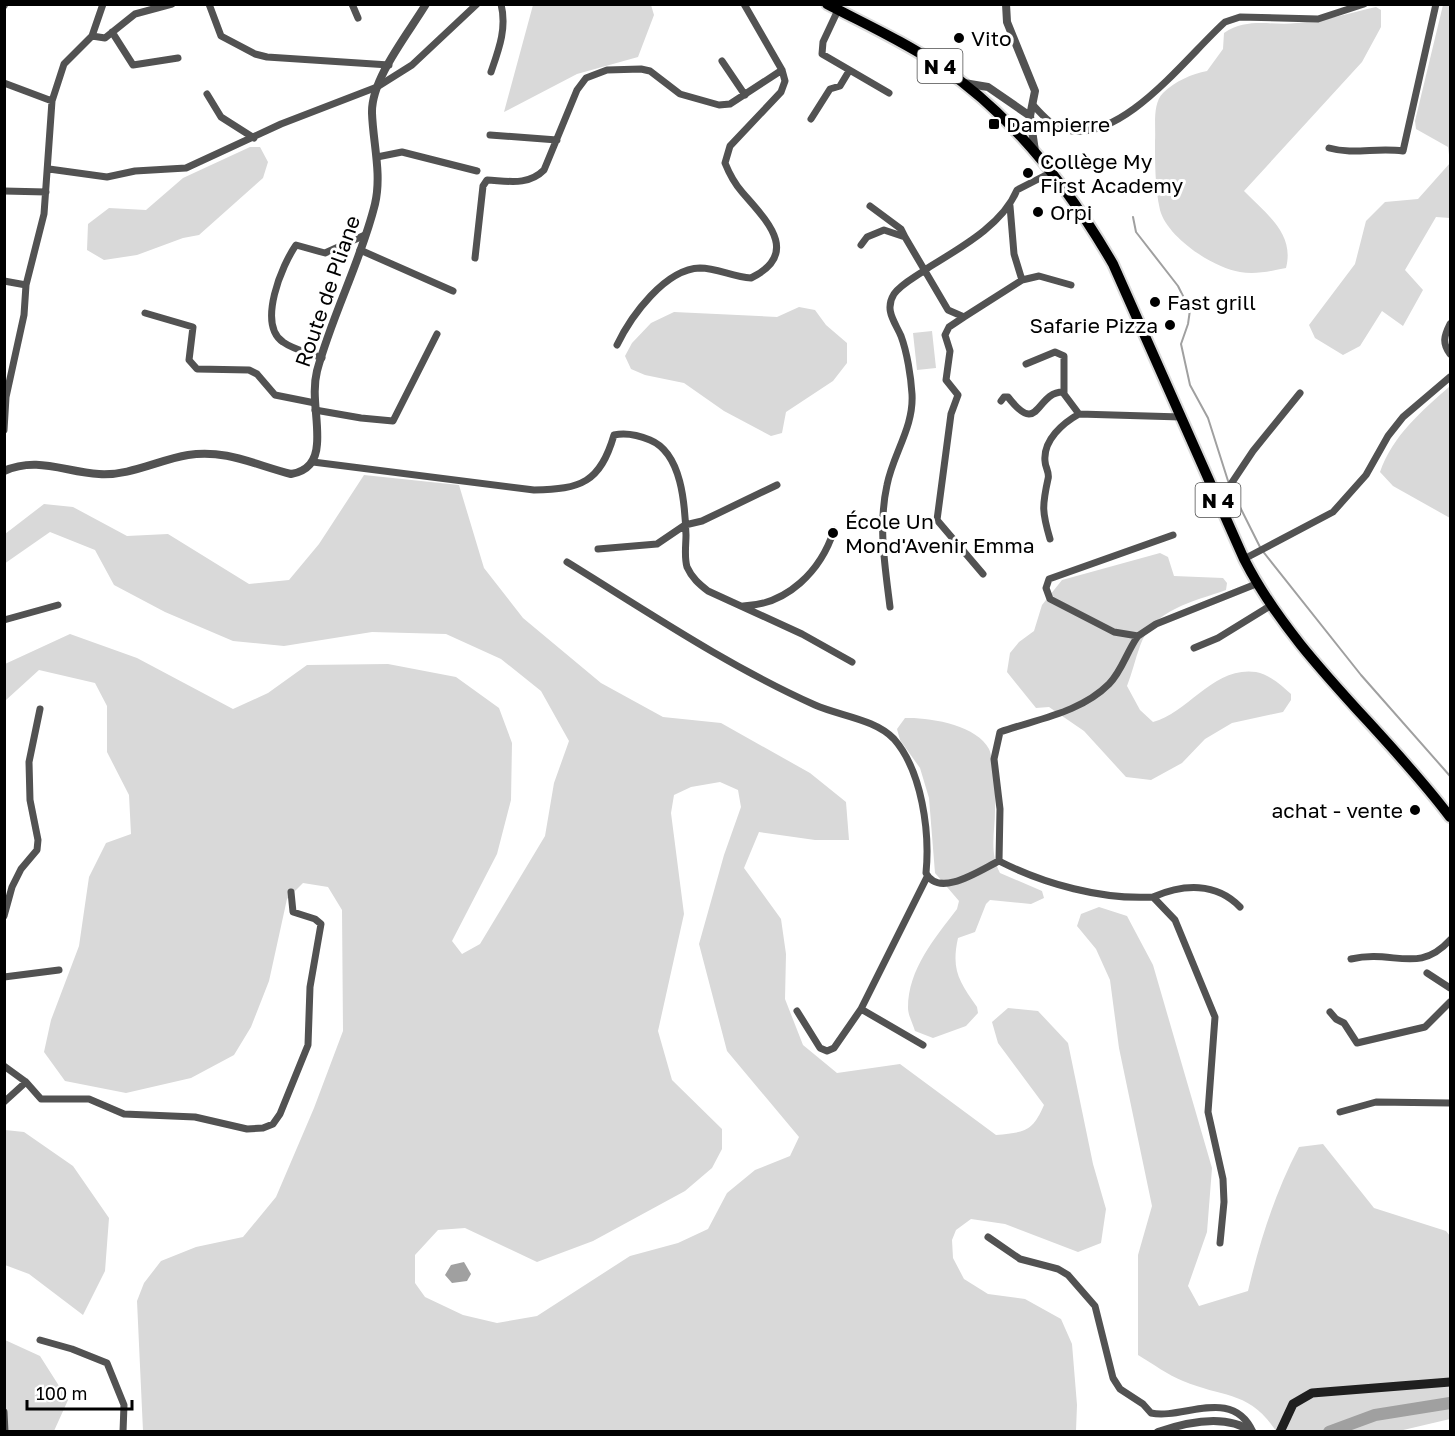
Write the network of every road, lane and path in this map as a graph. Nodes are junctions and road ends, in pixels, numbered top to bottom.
1 (103, 4) edge
2 (172, 4) edge
3 (209, 4) edge
4 (352, 4) edge
5 (426, 4) edge
6 (477, 4) edge
7 (501, 4) edge
8 (744, 4) edge
9 (827, 4) edge
10 (1006, 4) edge
11 (1364, 4) edge
12 (1436, 4) edge
13 (838, 10) junction
14 (358, 18) dead end
15 (112, 32) junction
16 (92, 36) junction
17 (178, 58) dead end
18 (722, 61) dead end
19 (389, 65) junction
20 (782, 69) junction
21 (849, 70) junction
22 (491, 72) dead end
23 (4, 83) edge
24 (964, 83) junction
25 (377, 87) junction
26 (889, 93) dead end
27 (207, 94) dead end
28 (745, 95) junction
29 (52, 101) junction
30 (1034, 106) junction
31 (1030, 116) junction
32 (811, 119) dead end
33 (490, 135) dead end
34 (254, 138) junction
35 (557, 140) junction
36 (1329, 148) dead end
37 (1035, 151) junction
38 (377, 157) junction
39 (49, 169) junction
40 (477, 171) dead end
41 (1052, 172) junction
42 (4, 191) edge
43 (46, 192) junction
44 (870, 206) dead end
45 (1010, 206) junction
46 (365, 235) junction
47 (905, 237) junction
48 (861, 245) dead end
49 (360, 250) junction
50 (475, 258) dead end
51 (924, 271) junction
52 (1022, 280) junction
53 (4, 281) edge
54 (26, 285) junction
55 (1071, 285) dead end
56 (453, 291) dead end
57 (146, 313) dead end
58 (964, 317) junction
59 (1450, 324) edge
60 (437, 334) dead end
61 (616, 345) dead end
62 (1450, 354) edge
63 (322, 358) junction
64 (1026, 364) dead end
65 (1450, 377) edge
66 (8, 378) edge
67 (1063, 392) junction
68 (1300, 393) dead end
69 (1001, 401) dead end
70 (315, 406) junction
71 (1079, 414) junction
72 (1181, 417) junction
73 (4, 430) edge
74 (313, 462) junction
75 (4, 471) edge
76 (777, 485) dead end
77 (1219, 502) junction
78 (685, 525) junction
79 (834, 530) dead end
80 (1173, 535) dead end
81 (1050, 539) dead end
82 (598, 549) dead end
83 (1244, 559) junction
84 (567, 562) dead end
85 (983, 574) dead end
86 (1256, 584) junction
87 (58, 605) dead end
88 (741, 606) junction
89 (1270, 606) junction
90 (890, 607) dead end
91 (4, 620) edge
92 (1138, 636) junction
93 (1194, 648) dead end
94 (852, 662) dead end
95 (40, 709) dead end
96 (1450, 817) edge
97 (999, 861) junction
98 (927, 877) junction
99 (291, 892) dead end
100 (1153, 897) junction
101 (1240, 907) dead end
102 (4, 915) edge
103 (1450, 940) edge
104 (1351, 959) dead end
105 (59, 970) dead end
106 (1427, 973) dead end
107 (4, 977) edge
108 (1450, 988) edge
109 (1450, 1002) edge
110 (861, 1009) junction
111 (797, 1011) dead end
112 (1330, 1012) dead end
113 (922, 1045) dead end
114 (4, 1066) edge
115 (26, 1083) junction
116 (4, 1102) edge
117 (1450, 1103) edge
118 (1341, 1112) dead end
119 (988, 1238) dead end
120 (1220, 1243) dead end
121 (40, 1340) dead end
122 (1450, 1382) edge
123 (4, 1412) edge
124 (5, 1431) edge
125 (123, 1431) edge
126 (1158, 1431) edge
127 (1252, 1431) edge
128 (1280, 1431) edge

1 - 16 street
2 - 15 street
3 - 19 street
4 - 14 street
5 - 19 street, Route de Pliane
6 - 25 street
7 - 22 street
8 - 20 street
9 - 13 main road, N 4
10 - 30 street
11 - 30 street
12 - 36 street
13 - 21 street
13 - 24 main road, N 4
15 - 16 street
15 - 17 street
16 - 29 street
18 - 28 street
19 - 25 street, Route de Pliane
20 - 28 street
20 - 61 street
21 - 26 street
21 - 32 street
23 - 29 street
24 - 31 street
24 - 37 main road, N 4
25 - 34 street
25 - 38 street, Route de Pliane
27 - 34 street
28 - 35 street
29 - 39 street
30 - 31 street
31 - 37 street
33 - 35 street
34 - 39 street
35 - 50 street
37 - 41 main road, N 4
38 - 40 street
38 - 46 street, Route de Pliane
39 - 43 street
41 - 45 street
41 - 72 main road, N 4
42 - 43 street
43 - 54 street
44 - 47 street
45 - 51 street
45 - 52 street
46 - 49 street, Route de Pliane
46 - 63 street
47 - 48 street
47 - 51 street
49 - 56 street
49 - 63 street, Route de Pliane
51 - 58 street
51 - 90 street
52 - 55 street
52 - 58 street
53 - 54 street
54 - 66 street
57 - 70 street
58 - 85 street
59 - 62 street
60 - 70 street
63 - 70 street, Route de Pliane
64 - 67 street
65 - 83 street
66 - 73 street
67 - 69 street
67 - 71 street
68 - 77 street
70 - 74 street, Route de Pliane
71 - 72 street
71 - 81 street
72 - 77 main road, N 4
74 - 75 street
74 - 78 street
76 - 78 street
77 - 83 main road, N 4
78 - 82 street
78 - 88 street
79 - 88 street
80 - 92 street
83 - 86 main road, N 4
84 - 98 street
86 - 89 main road, N 4
86 - 92 street
87 - 91 street
88 - 94 street
89 - 93 street
89 - 96 main road, N 4
92 - 97 street
95 - 102 street
97 - 98 street
97 - 100 street
98 - 110 street
99 - 115 street
100 - 101 street
100 - 120 street
103 - 104 street
105 - 107 street
106 - 108 street
109 - 112 street
110 - 111 street
110 - 113 street
114 - 115 street
115 - 116 street
117 - 118 street
119 - 127 street
121 - 125 street
122 - 128 main road
123 - 124 street
126 - 127 street

